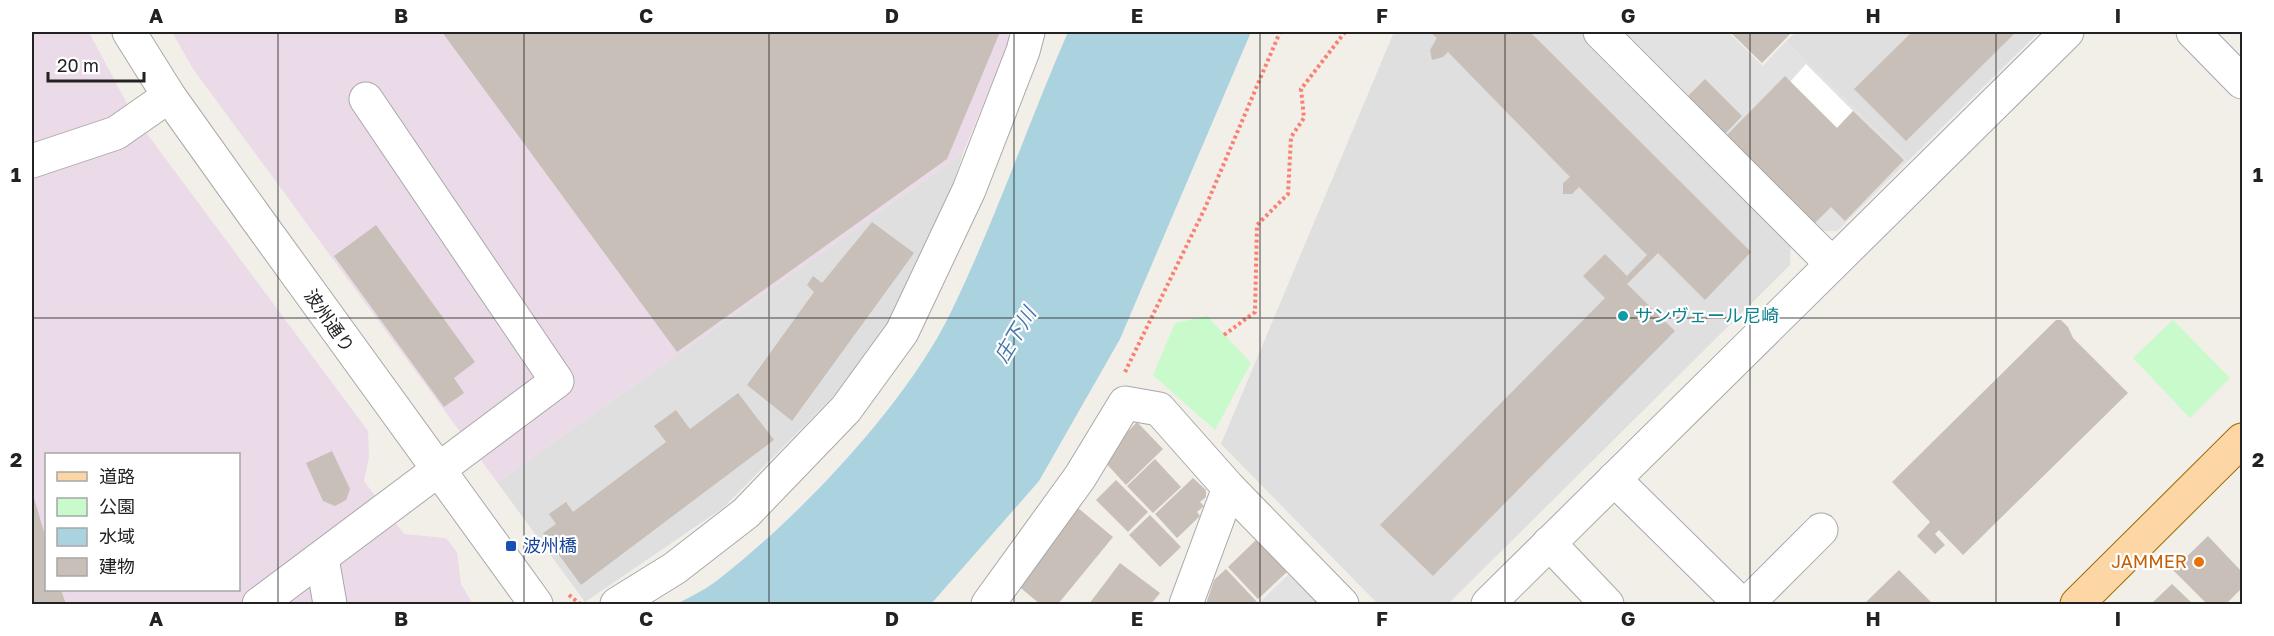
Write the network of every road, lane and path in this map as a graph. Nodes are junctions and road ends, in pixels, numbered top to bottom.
1 (129, 32) edge
2 (1028, 32) edge
3 (1280, 32) edge
4 (1345, 32) edge
5 (1600, 32) edge
6 (2067, 32) edge
7 (2193, 32) edge
8 (2242, 82) edge
9 (169, 96) junction
10 (366, 99) dead end
11 (32, 161) edge
12 (1832, 264) junction
13 (1224, 335) dead end
14 (1123, 376) dead end
15 (2242, 440) edge
16 (438, 471) junction
17 (1614, 479) junction
18 (1229, 488) junction
19 (1821, 530) dead end
20 (1549, 543) junction
21 (322, 558) junction
22 (259, 604) edge
23 (330, 604) edge
24 (536, 604) edge
25 (617, 604) edge
26 (988, 604) edge
27 (1186, 604) edge
28 (1342, 604) edge
29 (1488, 604) edge
30 (1607, 604) edge
31 (1741, 604) edge
32 (1747, 604) edge
33 (2077, 604) edge

1 - 9 street, 波州通り
2 - 25 street
3 - 14 path
4 - 13 path
5 - 12 street
6 - 12 street
7 - 8 street
9 - 11 street
9 - 16 street, 波州通り
10 - 16 street
12 - 17 street
15 - 33 main road
16 - 21 street
16 - 24 street, 波州通り
17 - 20 street
17 - 31 street
18 - 26 street
18 - 27 street
18 - 28 street
19 - 32 street
20 - 29 street
20 - 30 street
21 - 22 street
21 - 23 street

